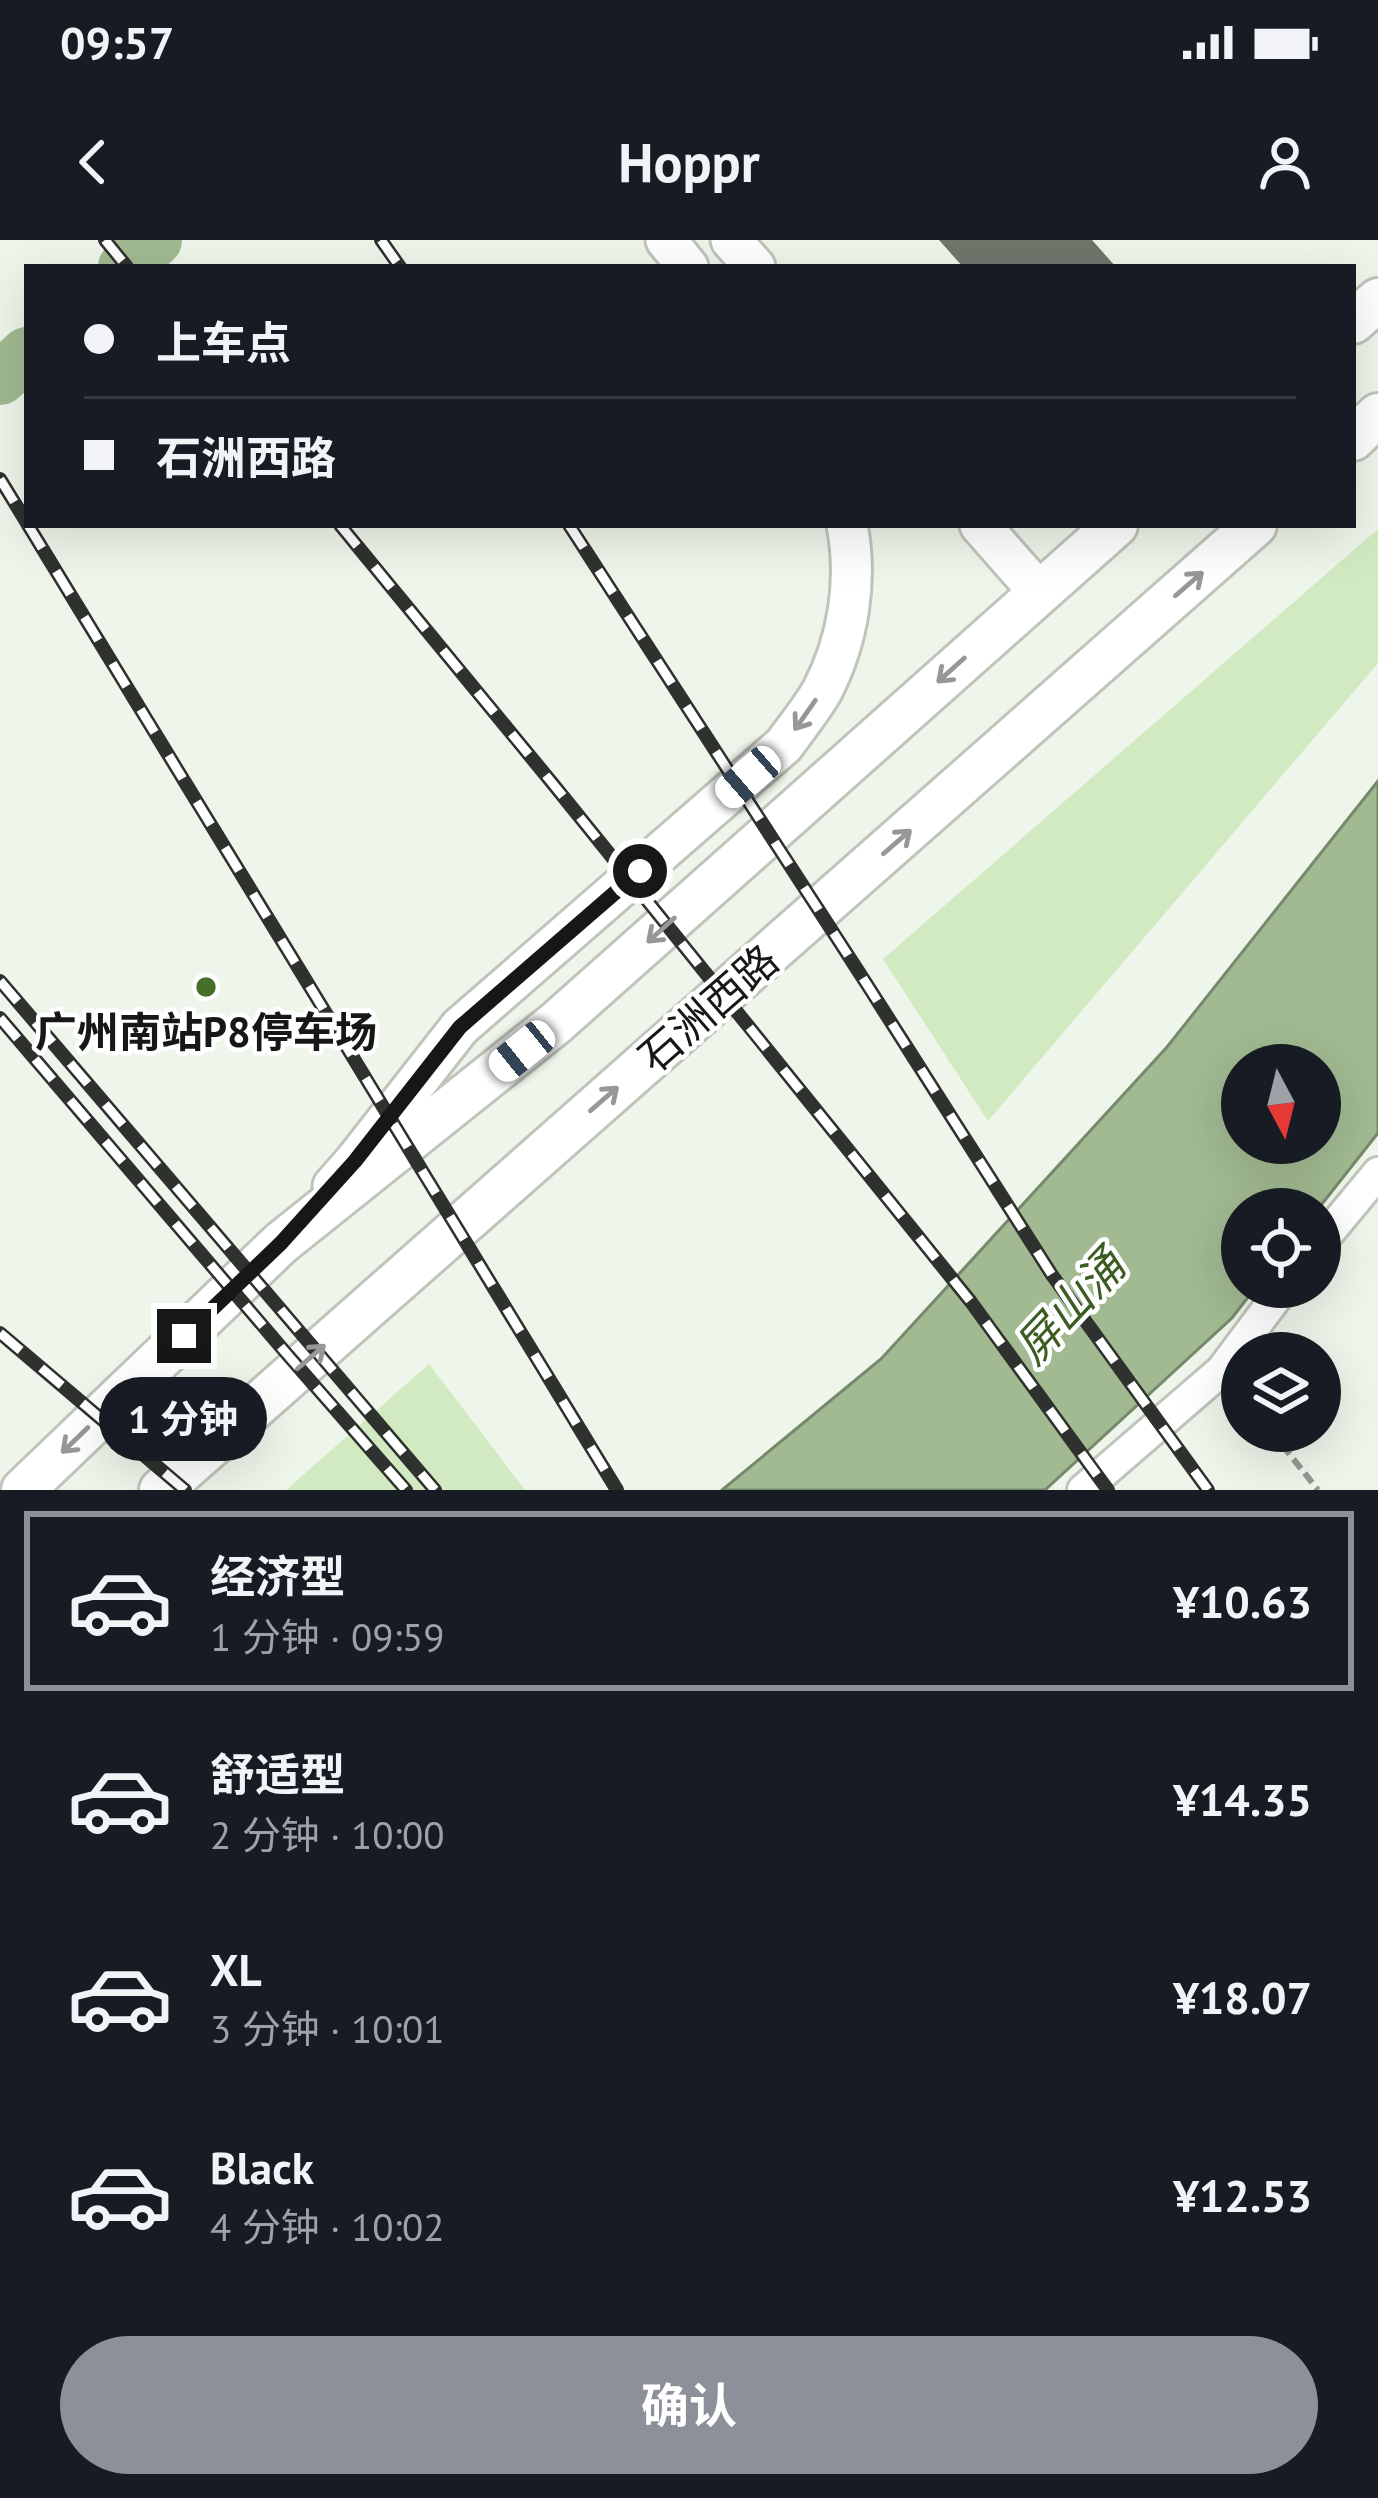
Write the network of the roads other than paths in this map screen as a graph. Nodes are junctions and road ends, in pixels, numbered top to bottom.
1 (666, 240) edge
2 (731, 240) edge
3 (686, 264) edge
4 (752, 264) edge
5 (847, 528) edge
6 (983, 528) edge
7 (1113, 528) edge
8 (1253, 528) edge
9 (1039, 592) junction
10 (1378, 1173) edge
11 (1341, 1218) edge
12 (281, 1243) junction
13 (1268, 1308) edge
14 (23, 1490) edge
15 (160, 1490) edge
16 (1083, 1490) edge

1 - 3 street
2 - 4 street
5 -> 12 street
6 - 9 street
7 - 9 main road
15 -> 8 main road, 石洲西路
9 -> 12 main road
10 - 11 street
12 -> 14 main road
13 - 16 street

